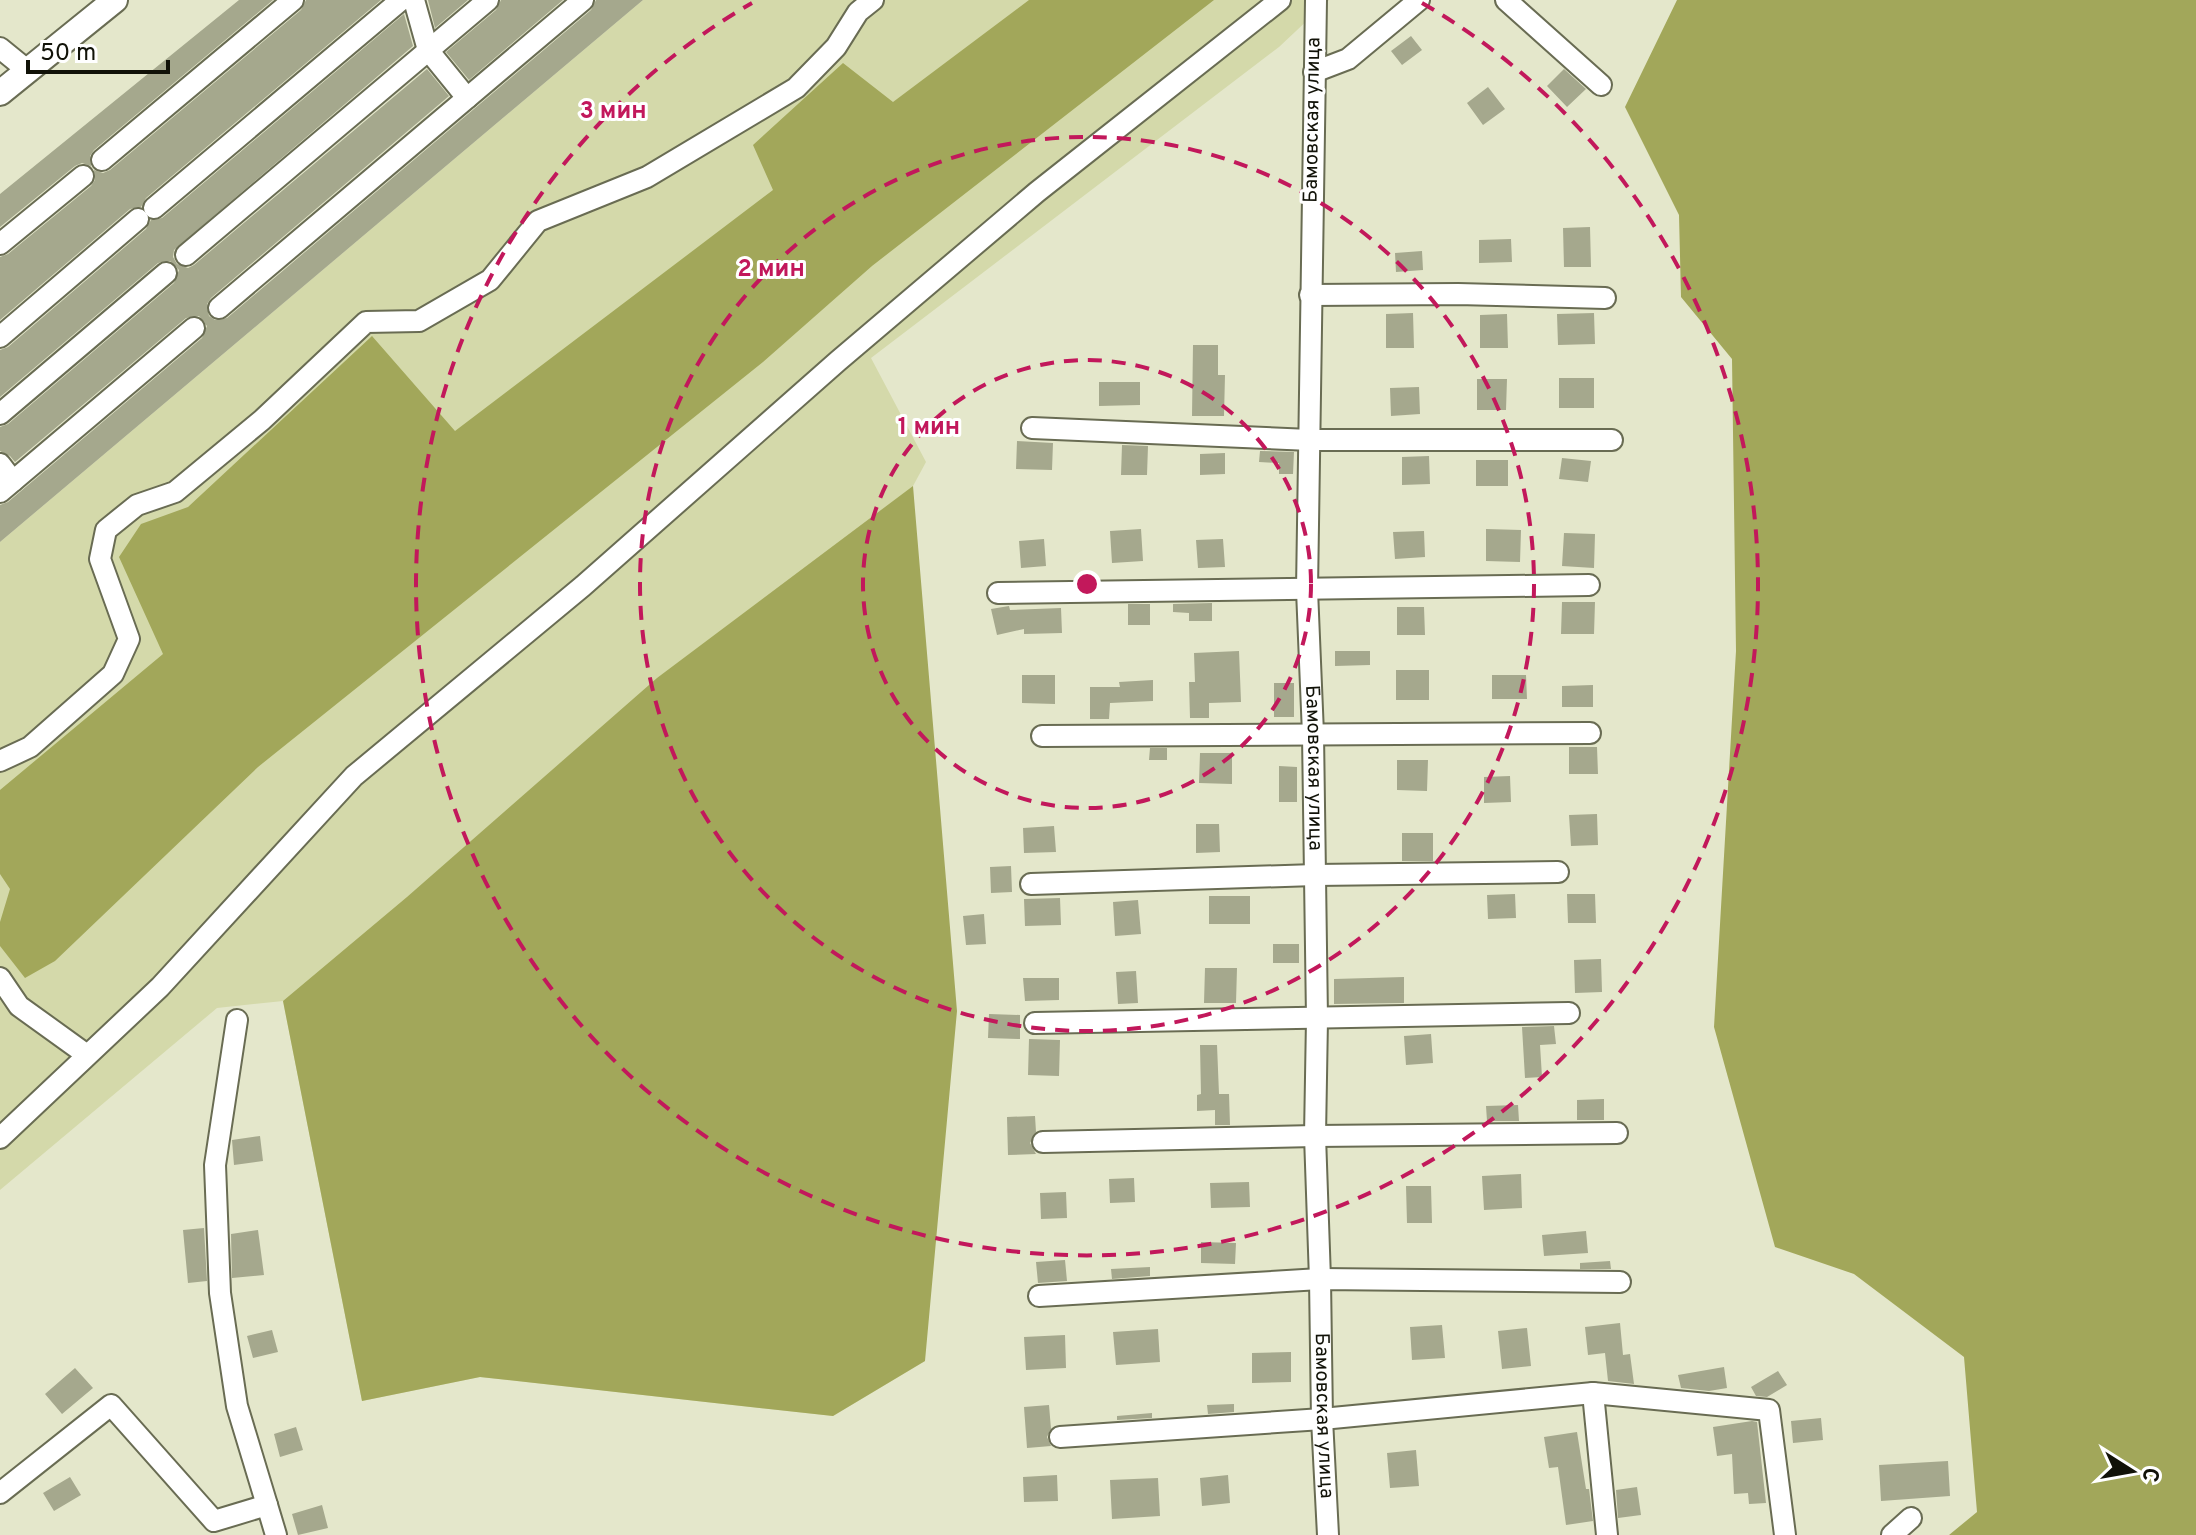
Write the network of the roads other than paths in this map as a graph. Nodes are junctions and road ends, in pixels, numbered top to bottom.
1 (115, 0) edge
2 (293, 0) edge
3 (401, 0) edge
4 (414, 0) edge
5 (488, 0) edge
6 (583, 0) edge
7 (873, 0) edge
8 (1280, 0) edge
9 (1316, 0) edge
10 (1419, 0) edge
11 (1506, 0) edge
12 (0, 48) edge
13 (428, 50) junction
14 (27, 70) junction
15 (1314, 72) junction
16 (1601, 85) dead end
17 (0, 93) edge
18 (467, 98) junction
19 (102, 160) dead end
20 (83, 176) dead end
21 (0, 244) edge
22 (186, 255) dead end
23 (166, 273) dead end
24 (1310, 295) junction
25 (1605, 298) dead end
26 (219, 308) dead end
27 (194, 328) dead end
28 (0, 337) edge
29 (0, 414) edge
30 (1032, 428) dead end
31 (1310, 440) junction
32 (1612, 440) dead end
33 (0, 464) edge
34 (7, 486) edge
35 (1589, 585) dead end
36 (1307, 590) junction
37 (998, 593) dead end
38 (1590, 733) dead end
39 (1313, 734) junction
40 (1042, 736) dead end
41 (0, 761) edge
42 (1558, 872) dead end
43 (1315, 875) junction
44 (1031, 884) dead end
45 (0, 978) edge
46 (1569, 1013) dead end
47 (1317, 1019) junction
48 (237, 1020) dead end
49 (1035, 1023) dead end
50 (87, 1055) junction
51 (1617, 1133) dead end
52 (1315, 1136) junction
53 (0, 1138) edge
54 (1043, 1142) dead end
55 (1320, 1279) junction
56 (1620, 1282) dead end
57 (1039, 1296) dead end
58 (1593, 1393) junction
59 (1322, 1419) junction
60 (1060, 1437) dead end
61 (0, 1493) edge
62 (267, 1505) junction
63 (1911, 1518) dead end
64 (276, 1535) edge
65 (1328, 1535) edge
66 (1607, 1535) edge
67 (1785, 1535) edge
68 (1892, 1535) edge

1 - 14 main road
2 - 19 street
3 - 28 street
4 - 13 street
5 - 13 street
6 - 18 street
7 - 41 street
8 - 50 street
9 - 15 street, Бамовская улица
10 - 15 street
11 - 16 street
12 - 14 street
13 - 18 street
13 - 22 street
14 - 17 main road
15 - 24 street, Бамовская улица
18 - 26 street
20 - 21 street
23 - 29 street
24 - 25 street
24 - 31 street, Бамовская улица
27 - 34 street
30 - 31 street
31 - 32 street
31 - 36 street, Бамовская улица
33 - 34 street
35 - 36 street
36 - 37 street
36 - 39 street, Бамовская улица
38 - 39 street
39 - 40 street
39 - 43 street, Бамовская улица
42 - 43 street
43 - 44 street
43 - 47 street, Бамовская улица
45 - 50 street
46 - 47 street
47 - 49 street
47 - 52 street, Бамовская улица
48 - 62 street
50 - 53 street
51 - 52 street
52 - 54 street
52 - 55 street, Бамовская улица
55 - 56 street
55 - 57 street
55 - 59 street, Бамовская улица
58 - 59 street
58 - 66 street
58 - 67 street
59 - 60 street
59 - 65 street, Бамовская улица
61 - 62 street
62 - 64 street
63 - 68 street

